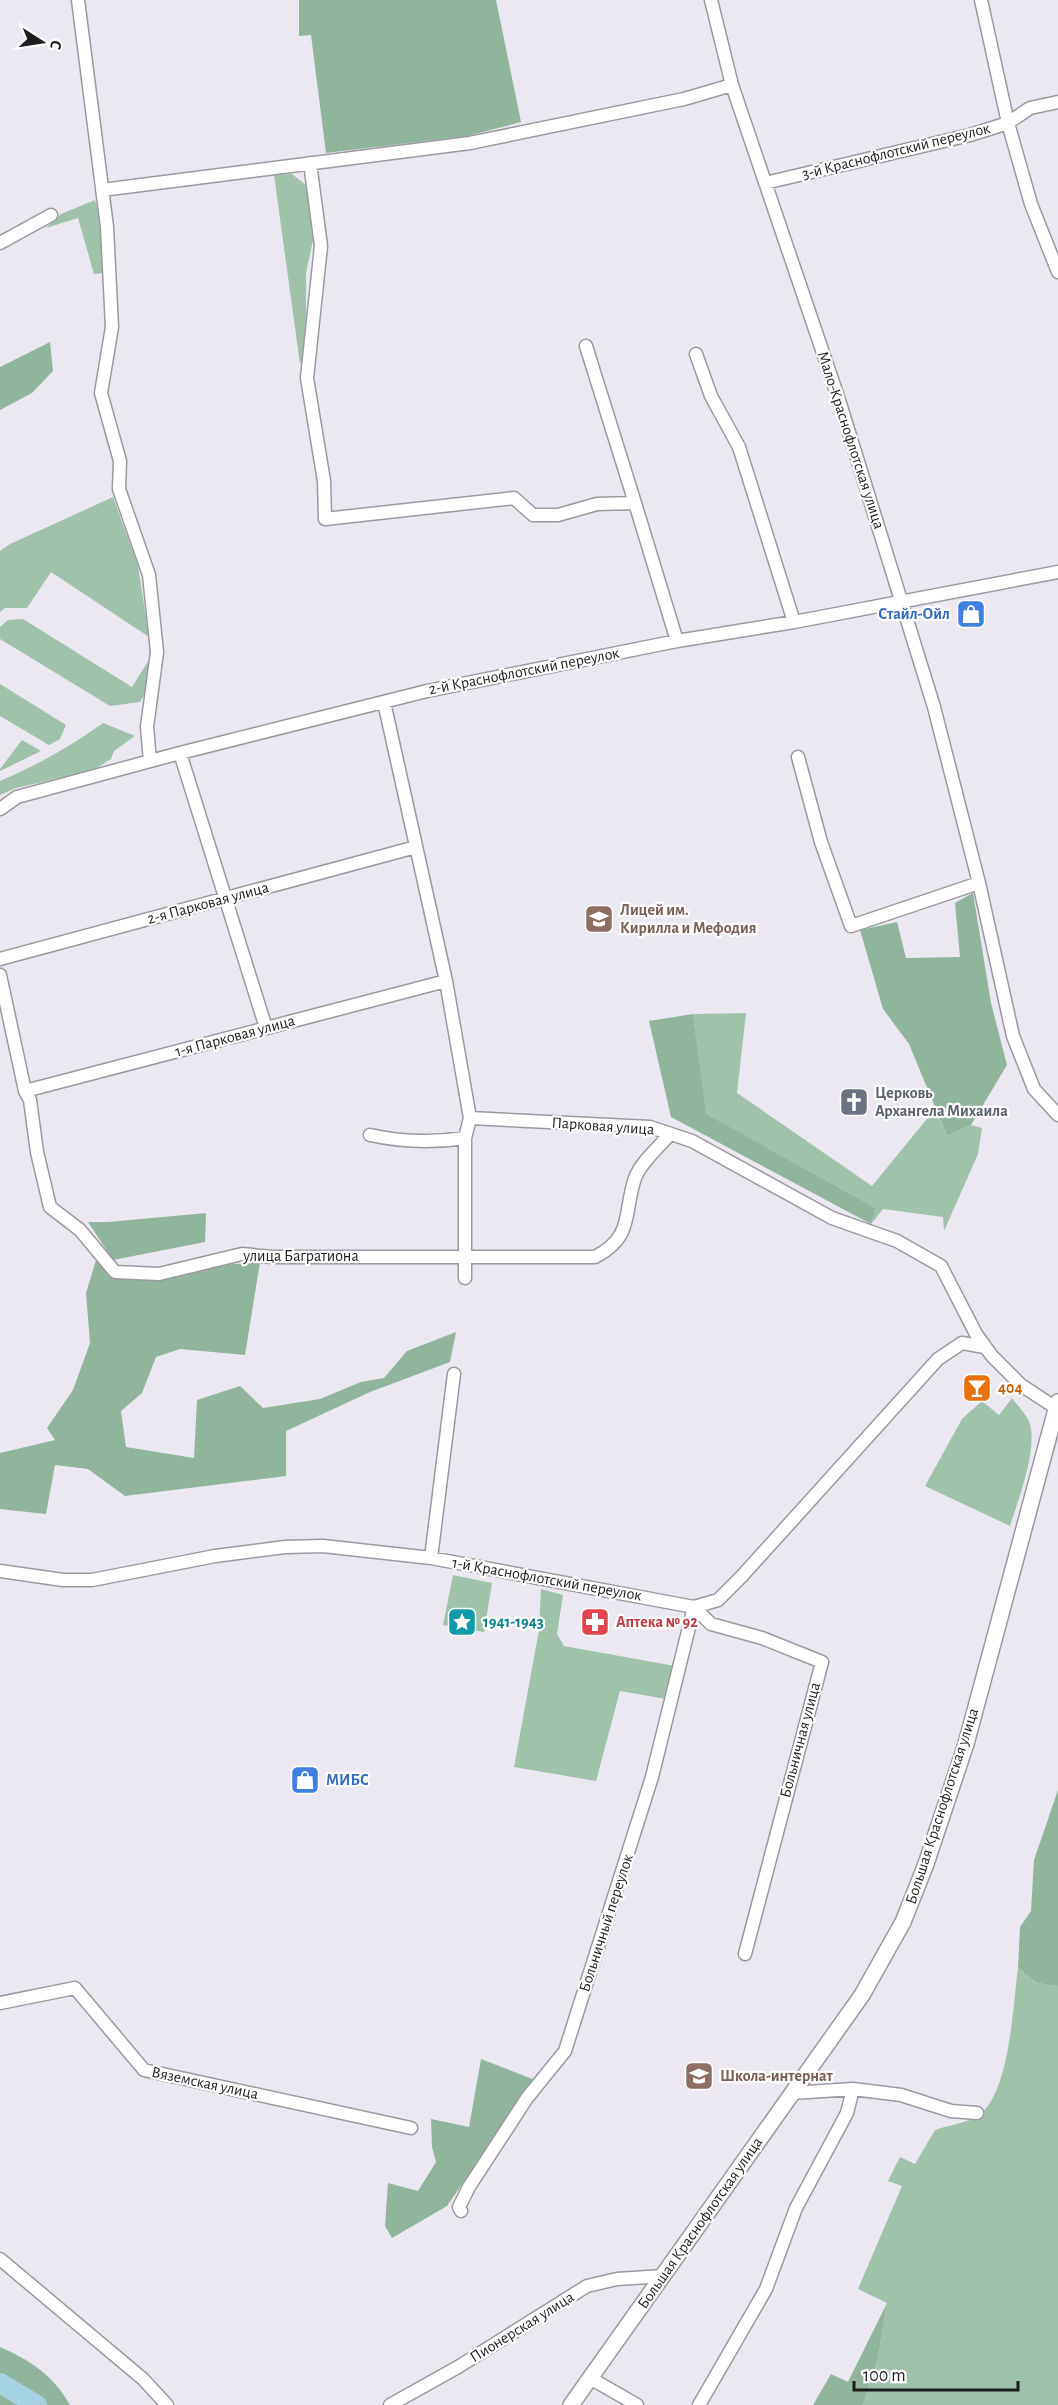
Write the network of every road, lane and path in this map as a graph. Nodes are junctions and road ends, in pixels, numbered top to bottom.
1 (78, 0) edge
2 (711, 0) edge
3 (981, 0) edge
4 (732, 86) junction
5 (1058, 102) edge
6 (1008, 123) junction
7 (310, 163) junction
8 (765, 183) junction
9 (102, 190) junction
10 (51, 215) dead end
11 (0, 243) edge
12 (1058, 272) edge
13 (586, 346) dead end
14 (696, 354) dead end
15 (635, 503) junction
16 (1058, 572) edge
17 (902, 600) junction
18 (794, 622) junction
19 (677, 641) junction
20 (384, 702) junction
21 (180, 753) junction
22 (798, 757) dead end
23 (150, 760) junction
24 (0, 809) edge
25 (416, 847) junction
26 (979, 883) junction
27 (227, 899) junction
28 (0, 958) edge
29 (0, 975) edge
30 (446, 981) junction
31 (266, 1028) junction
32 (25, 1091) junction
33 (1058, 1115) edge
34 (471, 1118) junction
35 (670, 1134) junction
36 (370, 1135) dead end
37 (465, 1138) junction
38 (465, 1257) junction
39 (465, 1278) dead end
40 (985, 1347) junction
41 (454, 1374) dead end
42 (1057, 1405) edge
43 (431, 1558) junction
44 (0, 1571) edge
45 (694, 1607) junction
46 (745, 1954) dead end
47 (0, 2003) edge
48 (854, 2089) junction
49 (792, 2093) junction
50 (977, 2113) dead end
51 (411, 2128) dead end
52 (461, 2211) dead end
53 (0, 2259) edge
54 (663, 2276) junction
55 (590, 2378) junction
56 (167, 2405) edge
57 (390, 2405) edge
58 (571, 2405) edge
59 (637, 2405) edge
60 (699, 2405) edge

1 - 9 street
2 - 4 street, Мало-Краснофлотская улица
3 - 6 street
4 - 7 street
4 - 8 street, Мало-Краснофлотская улица
5 - 6 street, 3-й Краснофлотский переулок
6 - 8 street, 3-й Краснофлотский переулок
6 - 12 street
7 - 9 street
7 - 15 street
8 - 17 street, Мало-Краснофлотская улица
9 - 23 street
10 - 11 street
13 - 15 street
14 - 18 street
15 - 19 street
16 - 17 street, 2-й Краснофлотский переулок
17 - 18 street, 2-й Краснофлотский переулок
17 - 26 street, Мало-Краснофлотская улица
18 - 19 street, 2-й Краснофлотский переулок
19 - 20 street, 2-й Краснофлотский переулок
20 - 21 street, 2-й Краснофлотский переулок
20 - 25 street
21 - 23 street, 2-й Краснофлотский переулок
21 - 27 street
22 - 26 street
23 - 24 street, 2-й Краснофлотский переулок
25 - 27 street, 2-я Парковая улица
25 - 30 street
26 - 33 street, Мало-Краснофлотская улица
27 - 28 street, 2-я Парковая улица
27 - 31 street
29 - 32 street, улица Багратиона
30 - 31 street, 1-я Парковая улица
30 - 34 street
31 - 32 street, 1-я Парковая улица
32 - 38 street, улица Багратиона
34 - 35 street, Парковая улица
34 - 37 street
35 - 38 street, улица Багратиона
35 - 40 street, Парковая улица
36 - 37 street
37 - 38 street
38 - 39 street
40 - 42 street, Парковая улица
40 - 45 street
41 - 43 street
42 - 49 main road, Большая Краснофлотская улица
43 - 44 street, 1-й Краснофлотский переулок
43 - 45 street, 1-й Краснофлотский переулок
45 - 46 street, Больничная улица
45 - 52 street, Больничный переулок
47 - 51 street, Вяземская улица
48 - 49 street
48 - 50 street
48 - 60 street
49 - 54 main road, Большая Краснофлотская улица
53 - 56 street
54 - 55 main road, Большая Краснофлотская улица
54 - 57 street, Пионерская улица
55 - 58 main road, Большая Краснофлотская улица
55 - 59 street

